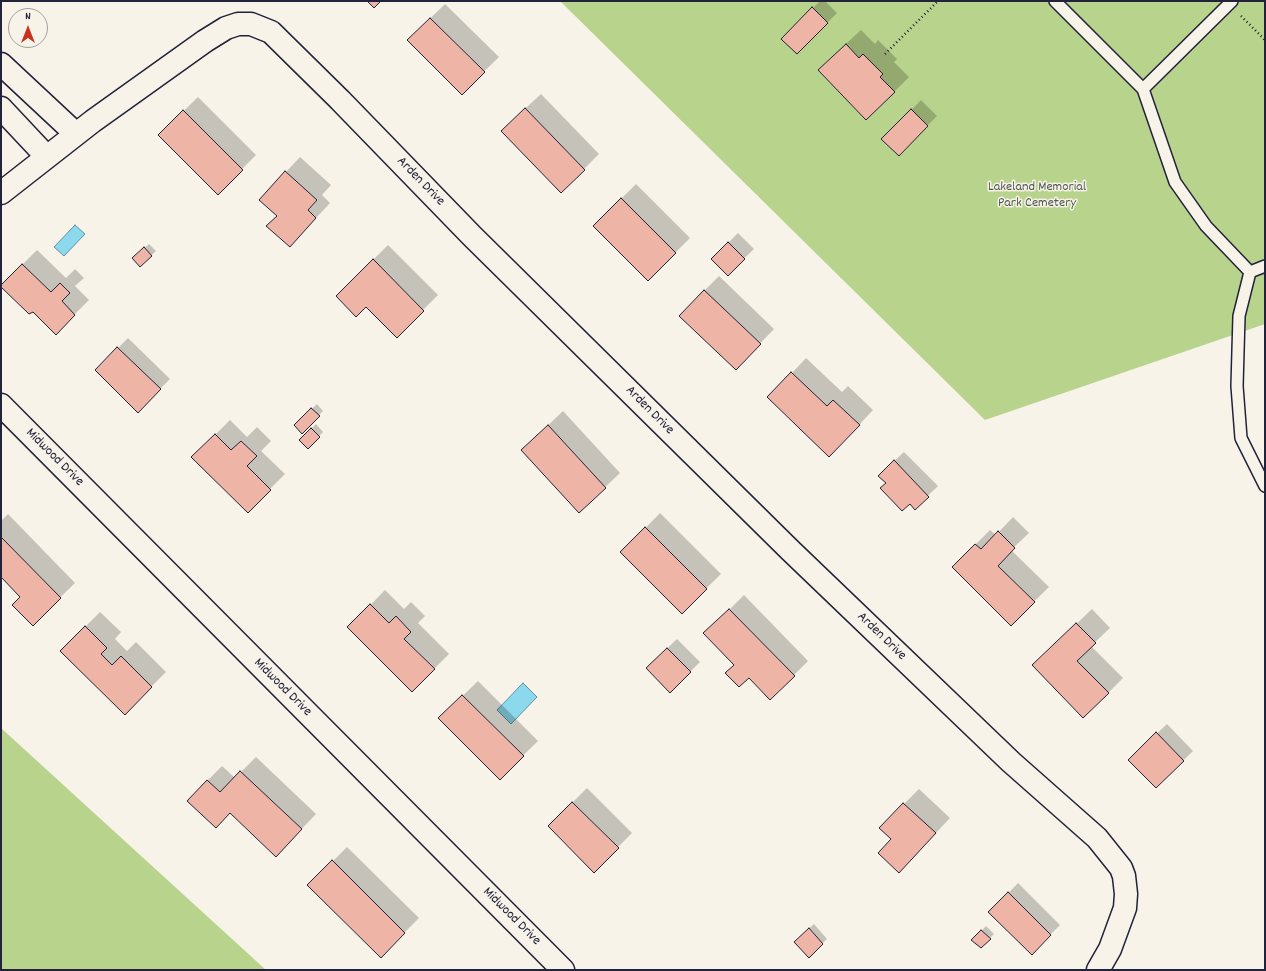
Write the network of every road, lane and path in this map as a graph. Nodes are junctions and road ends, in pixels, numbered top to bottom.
1 (938, 1) edge
2 (1055, 1) edge
3 (1231, 2) edge
4 (1265, 40) edge
5 (885, 54) dead end
6 (1, 64) edge
7 (1143, 89) junction
8 (1, 108) edge
9 (76, 134) junction
10 (47, 157) junction
11 (1, 193) edge
12 (1265, 266) edge
13 (1250, 272) junction
14 (1, 405) edge
15 (1265, 486) edge
16 (563, 970) edge
17 (1098, 970) edge

1 - 5 path
2 - 7 lane
3 - 4 path
3 - 7 lane
6 - 9 street
7 - 13 lane
8 - 10 street
9 - 10 street
9 - 17 street, Arden Drive
10 - 11 street
12 - 13 lane
13 - 15 lane
14 - 16 street, Midwood Drive

